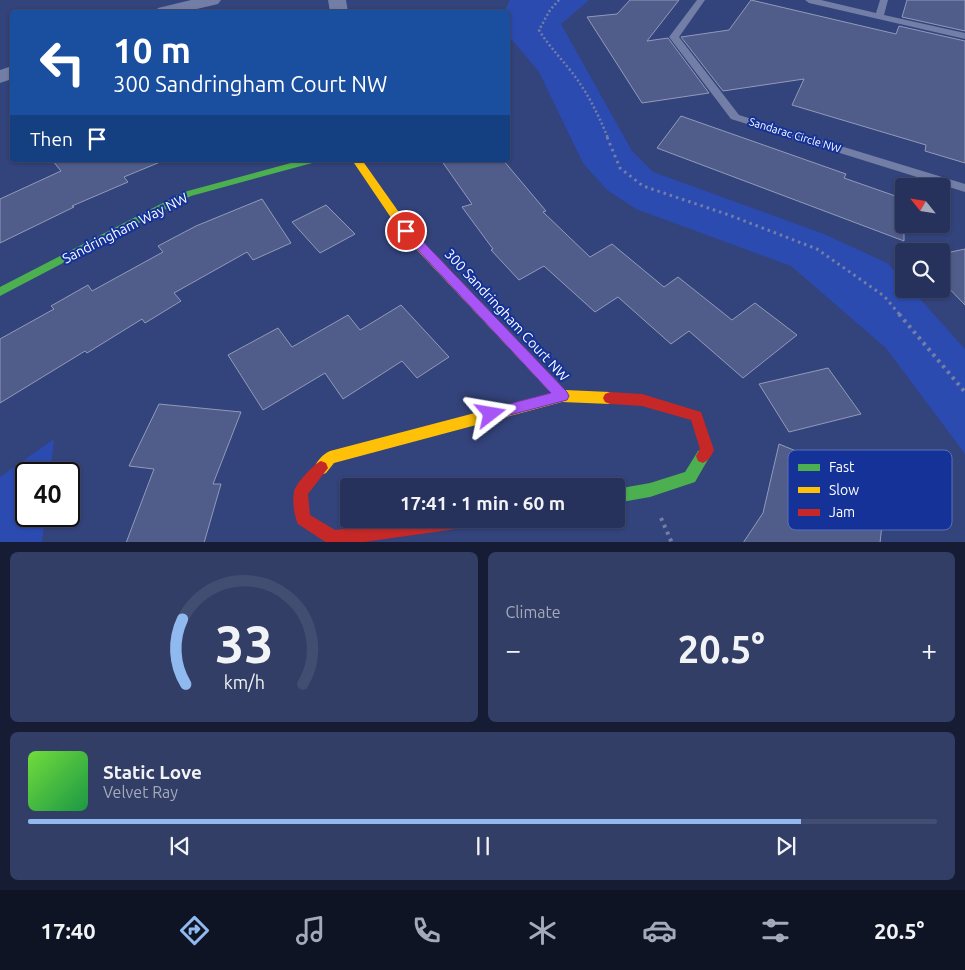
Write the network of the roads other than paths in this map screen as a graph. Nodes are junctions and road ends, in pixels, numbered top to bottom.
1 (212, 0) edge
2 (701, 0) edge
3 (809, 0) edge
4 (884, 0) edge
5 (851, 5) edge
6 (172, 10) edge
7 (879, 16) junction
8 (965, 36) edge
9 (306, 162) edge
10 (358, 162) edge
11 (965, 188) edge
12 (0, 292) edge
13 (562, 396) junction
14 (625, 494) edge
15 (409, 528) edge

1 - 6 street
2 - 11 lane, Sandarac Circle NW
3 - 5 lane
4 - 7 lane
5 - 7 lane
7 - 8 lane
9 - 12 street, Sandringham Way NW
10 - 13 street, 300 Sandringham Court NW
13 - 14 street, 300 Sandringham Court NW
13 - 15 street, 300 Sandringham Court NW

